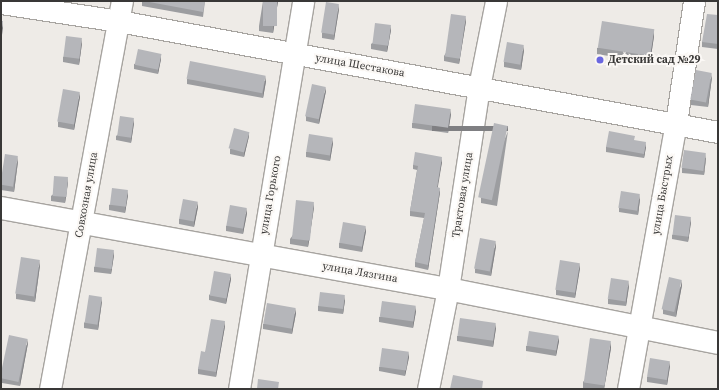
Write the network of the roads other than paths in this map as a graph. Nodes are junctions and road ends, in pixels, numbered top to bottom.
1 (303, 1) edge
2 (496, 1) edge
3 (694, 1) edge
4 (1, 3) edge
5 (120, 11) edge
6 (295, 55) junction
7 (479, 87) junction
8 (676, 124) junction
9 (718, 132) edge
10 (1, 208) edge
11 (82, 223) junction
12 (261, 256) junction
13 (448, 288) junction
14 (640, 327) junction
15 (718, 343) edge
16 (50, 389) edge
17 (239, 389) edge
18 (428, 389) edge
19 (628, 389) edge

1 - 6 street, улица Горького
2 - 7 street, Трактовая улица
3 - 8 street, улица Быстрых
4 - 5 street, улица Шестакова
5 - 6 street, улица Шестакова
5 - 11 street, Совхозная улица
6 - 7 street, улица Шестакова
6 - 12 street, улица Горького
7 - 8 street, улица Шестакова
7 - 13 street, Трактовая улица
8 - 9 street, улица Шестакова
8 - 14 street, улица Быстрых
10 - 11 main road, улица Лязгина
11 - 12 main road, улица Лязгина
11 - 16 street, Совхозная улица
12 - 13 main road, улица Лязгина
12 - 17 street, улица Горького
13 - 14 main road, улица Лязгина
13 - 18 street, Трактовая улица
14 - 15 main road, улица Лязгина
14 - 19 street, улица Быстрых

